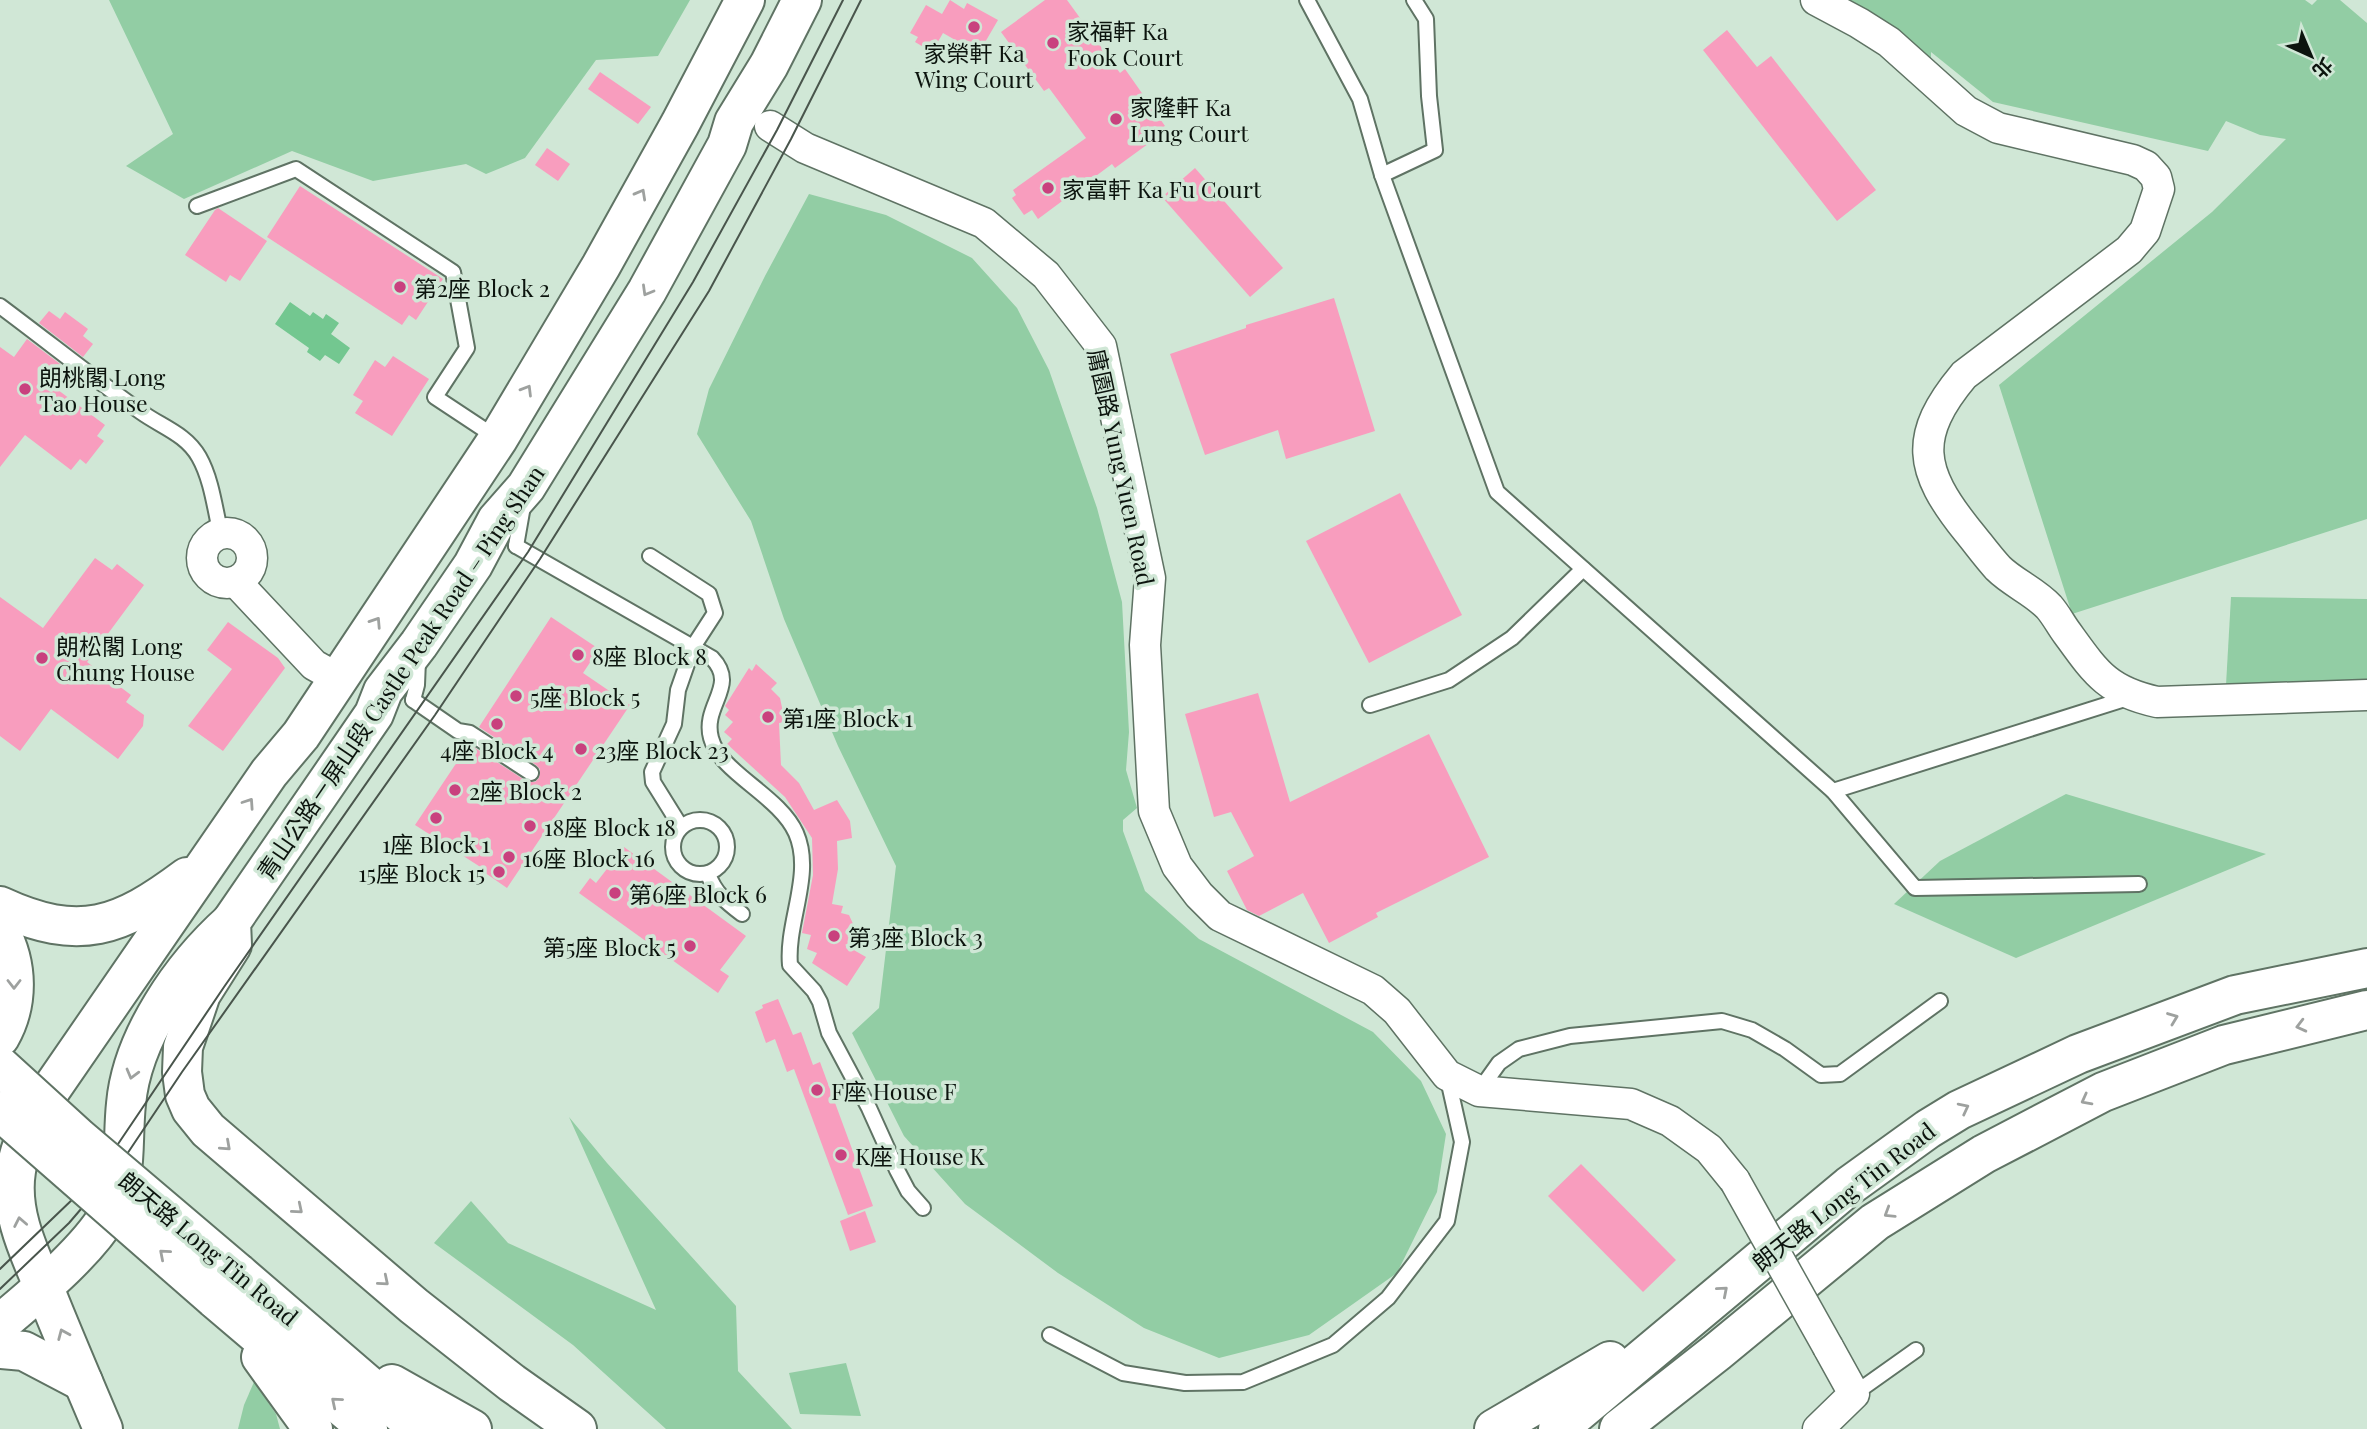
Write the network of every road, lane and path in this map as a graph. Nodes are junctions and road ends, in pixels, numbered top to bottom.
1 (745, 0) edge
2 (803, 0) edge
3 (1307, 0) edge
4 (1415, 0) edge
5 (1816, 0) edge
6 (769, 65) junction
7 (769, 126) junction
8 (727, 145) junction
9 (1382, 175) junction
10 (197, 206) dead end
11 (0, 306) edge
12 (498, 439) junction
13 (526, 487) junction
14 (221, 535) joint
15 (516, 546) junction
16 (650, 556) dead end
17 (489, 557) junction
18 (1583, 569) junction
19 (419, 645) junction
20 (693, 648) junction
21 (339, 679) junction
22 (2367, 695) edge
23 (2133, 697) junction
24 (413, 700) junction
25 (1370, 705) dead end
26 (374, 714) junction
27 (531, 773) dead end
28 (1833, 791) junction
29 (681, 827) junction
30 (207, 863) junction
31 (708, 874) junction
32 (2139, 884) dead end
33 (0, 906) edge
34 (742, 914) dead end
35 (231, 922) junction
36 (0, 931) edge
37 (2367, 968) edge
38 (1941, 1001) dead end
39 (2367, 1010) edge
40 (0, 1037) edge
41 (0, 1066) edge
42 (1447, 1075) junction
43 (52, 1088) junction
44 (1479, 1091) junction
45 (0, 1111) edge
46 (0, 1140) edge
47 (923, 1208) dead end
48 (43, 1286) junction
49 (227, 1294) junction
50 (286, 1314) junction
51 (1693, 1316) junction
52 (0, 1324) edge
53 (1050, 1335) dead end
54 (0, 1349) edge
55 (1916, 1350) dead end
56 (1717, 1352) junction
57 (83, 1382) junction
58 (1854, 1394) junction
59 (305, 1423) edge
60 (103, 1429) edge
61 (368, 1429) edge
62 (419, 1429) edge
63 (472, 1429) edge
64 (577, 1429) edge
65 (1494, 1429) edge
66 (1558, 1429) edge
67 (1619, 1429) edge
68 (1646, 1429) edge
69 (1818, 1429) edge

12 -> 1 main road, 青山公路－屏山段 Castle Peak Road – Ping Shan
2 - 6 main road, 青山公路－屏山段 Castle Peak Road – Ping Shan
3 - 9 lane
4 - 9 lane
5 - 23 street
6 - 7 street
6 - 8 main road, 青山公路－屏山段 Castle Peak Road – Ping Shan
7 - 8 street
7 - 42 street, 庸園路 Yung Yuen Road
8 -> 13 main road, 青山公路－屏山段 Castle Peak Road – Ping Shan
9 - 18 lane
10 - 12 lane
11 - 14 lane
21 -> 12 main road, 青山公路－屏山段 Castle Peak Road – Ping Shan
13 - 15 lane
13 - 17 main road, 青山公路－屏山段 Castle Peak Road – Ping Shan
14 - 21 street
15 - 17 lane
15 - 20 lane
16 - 20 lane
17 - 19 main road, 青山公路－屏山段 Castle Peak Road – Ping Shan
18 - 25 lane
18 - 28 lane
19 - 24 lane
19 - 26 main road, 青山公路－屏山段 Castle Peak Road – Ping Shan
20 - 29 lane
20 - 47 lane
30 -> 21 main road, 青山公路－屏山段 Castle Peak Road – Ping Shan
22 - 23 street
23 - 28 lane
24 - 26 lane
24 - 27 lane
26 - 35 main road, 青山公路－屏山段 Castle Peak Road – Ping Shan
28 - 32 lane
29 - 31 lane
29 - 31 lane
30 - 33 main road
30 - 43 main road, 青山公路－屏山段 Castle Peak Road – Ping Shan
31 - 34 lane
35 -> 48 main road, 青山公路－屏山段 Castle Peak Road – Ping Shan
35 -> 64 main road
36 -> 40 main road
51 -> 37 main road, 朗天路 Long Tin Road
38 - 44 lane
39 -> 56 main road, 朗天路 Long Tin Road
41 - 49 main road, 朗天路 Long Tin Road, bridge
42 - 44 street, 庸園路 Yung Yuen Road
42 - 53 lane
43 - 46 main road, 青山公路－屏山段 Castle Peak Road – Ping Shan
48 -> 43 main road
44 - 58 street, 庸園路 Yung Yuen Road, bridge
49 -> 45 main road, 朗天路 Long Tin Road, bridge
48 - 52 main road, 青山公路－屏山段 Castle Peak Road – Ping Shan
57 -> 48 main road
49 - 50 main road, 朗天路 Long Tin Road
49 - 59 main road
61 -> 49 main road, 朗天路 Long Tin Road
50 - 62 main road, 朗天路 Long Tin Road
50 - 63 main road
51 - 65 main road
51 - 66 main road, 朗天路 Long Tin Road
54 - 57 main road
55 - 58 lane
56 - 67 main road, 朗天路 Long Tin Road
56 - 68 main road
57 - 60 main road
58 - 69 street

